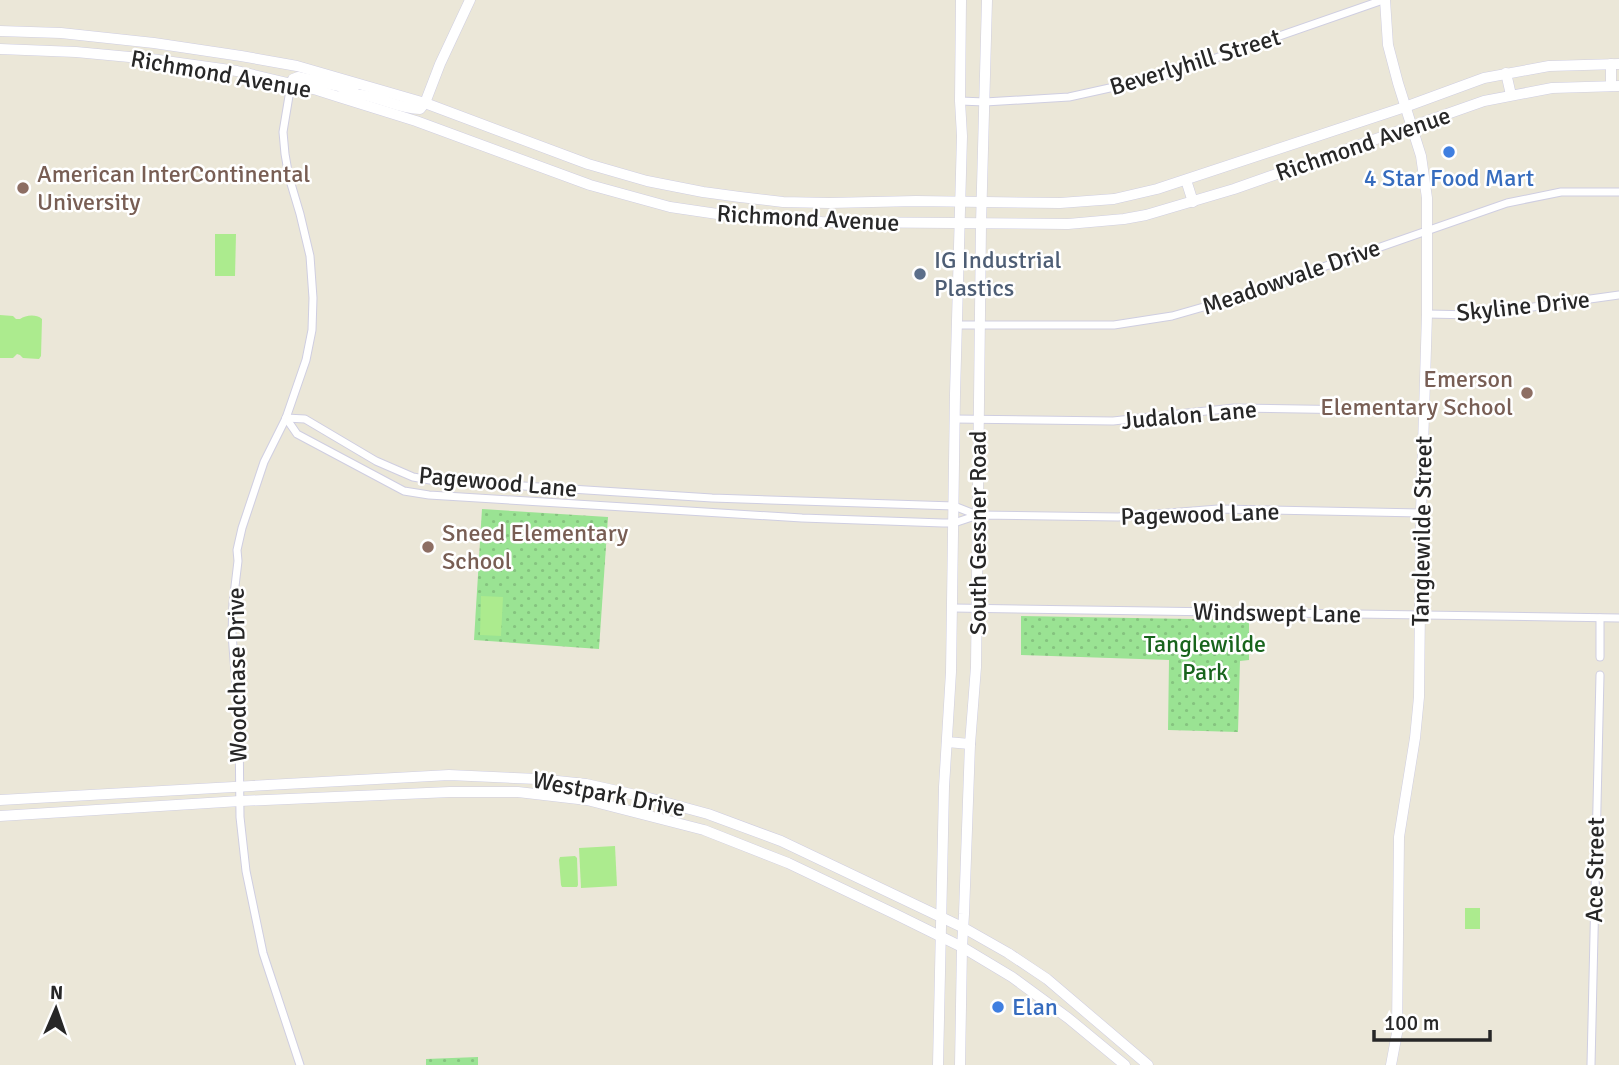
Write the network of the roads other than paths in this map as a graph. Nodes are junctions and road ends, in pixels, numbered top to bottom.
1 (470, 0) edge
2 (961, 0) edge
3 (988, 0) edge
4 (1384, 0) edge
5 (0, 31) edge
6 (12, 32) junction
7 (154, 43) junction
8 (0, 49) edge
9 (16, 49) junction
10 (151, 59) junction
11 (1615, 64) edge
12 (1507, 73) junction
13 (291, 84) junction
14 (363, 85) junction
15 (1615, 86) edge
16 (1511, 95) junction
17 (339, 97) junction
18 (960, 101) junction
19 (985, 102) junction
20 (425, 103) junction
21 (1405, 107) junction
22 (1412, 127) junction
23 (547, 149) junction
24 (543, 168) junction
25 (1186, 180) junction
26 (1619, 192) edge
27 (960, 202) junction
28 (982, 202) junction
29 (1193, 202) junction
30 (829, 203) junction
31 (822, 222) junction
32 (960, 223) junction
33 (981, 224) junction
34 (1427, 230) junction
35 (1619, 295) edge
36 (1427, 314) junction
37 (957, 325) junction
38 (981, 326) junction
39 (1424, 411) junction
40 (286, 418) junction
41 (954, 419) junction
42 (978, 419) junction
43 (954, 506) junction
44 (1422, 513) junction
45 (978, 515) junction
46 (954, 523) junction
47 (953, 608) junction
48 (978, 609) junction
49 (1420, 615) junction
50 (1600, 618) junction
51 (1619, 618) edge
52 (1600, 657) dead end
53 (1600, 676) dead end
54 (947, 742) junction
55 (970, 744) junction
56 (239, 787) junction
57 (118, 794) junction
58 (0, 800) edge
59 (240, 801) junction
60 (118, 808) junction
61 (708, 814) junction
62 (0, 816) edge
63 (704, 830) junction
64 (821, 862) junction
65 (815, 876) junction
66 (941, 918) junction
67 (964, 928) junction
68 (940, 936) junction
69 (962, 947) junction
70 (300, 1065) edge
71 (938, 1065) edge
72 (960, 1065) edge
73 (1125, 1065) edge
74 (1148, 1065) edge
75 (1391, 1065) edge
76 (1591, 1065) edge

1 - 20 main road
2 - 18 main road, South Gessner Road
3 - 19 main road, South Gessner Road
4 - 19 street, Beverlyhill Street
4 - 21 main road, Tanglewilde Street
5 - 6 main road, Richmond Avenue
6 - 7 main road, Richmond Avenue
6 - 9 main road
7 - 10 main road
7 - 14 main road, Richmond Avenue
8 - 9 main road, Richmond Avenue
9 - 10 main road, Richmond Avenue
10 - 13 main road, Richmond Avenue
11 - 12 main road, Richmond Avenue
11 - 15 main road
12 - 16 main road
12 - 21 main road, Richmond Avenue
13 - 14 main road
13 - 17 main road, Richmond Avenue
13 - 40 street, Woodchase Drive
14 - 20 main road, Richmond Avenue
15 - 16 main road, Richmond Avenue
16 - 22 main road, Richmond Avenue
17 - 20 main road
17 - 24 main road, Richmond Avenue
18 - 19 street, Beverlyhill Street
18 - 27 main road, South Gessner Road
19 - 28 main road, South Gessner Road
20 - 23 main road, Richmond Avenue
21 - 22 main road, Tanglewilde Street
21 - 25 main road, Richmond Avenue
22 - 29 main road, Richmond Avenue
22 - 34 main road, Tanglewilde Street
23 - 24 main road
23 - 30 main road, Richmond Avenue
24 - 31 main road, Richmond Avenue
25 - 28 main road, Richmond Avenue
25 - 29 main road
26 - 34 street, Meadowvale Drive
27 - 28 main road, Richmond Avenue
27 - 30 main road, Richmond Avenue
27 - 32 main road, South Gessner Road
28 - 33 main road, South Gessner Road
29 - 33 main road, Richmond Avenue
30 - 31 main road
31 - 32 main road, Richmond Avenue
32 - 33 main road, Richmond Avenue
32 - 37 main road, South Gessner Road
33 - 38 main road, South Gessner Road
34 - 36 main road, Tanglewilde Street
34 - 38 street, Meadowvale Drive
35 - 36 street, Skyline Drive
36 - 39 main road, Tanglewilde Street
37 - 38 street, Meadowvale Drive
37 - 41 main road, South Gessner Road
38 - 42 main road, South Gessner Road
39 - 42 street, Judalon Lane
39 - 44 main road, Tanglewilde Street
40 - 43 street, Pagewood Lane
40 - 46 street, Pagewood Lane
40 - 56 street, Woodchase Drive
41 - 42 street, Judalon Lane
41 - 43 main road, South Gessner Road
42 - 45 main road, South Gessner Road
43 - 45 street, Pagewood Lane
43 - 46 main road, South Gessner Road
44 - 45 street, Pagewood Lane
44 - 49 main road, Tanglewilde Street
45 - 46 street, Pagewood Lane
45 - 48 main road, South Gessner Road
46 - 47 main road, South Gessner Road
47 - 48 street, Windswept Lane
47 - 54 main road, South Gessner Road
48 - 49 street, Windswept Lane
48 - 55 main road, South Gessner Road
49 - 50 street, Windswept Lane
49 - 75 main road, Tanglewilde Street
50 - 51 street
50 - 52 street
53 - 76 street, Ace Street
54 - 55 main road
54 - 66 main road, South Gessner Road
55 - 67 main road, South Gessner Road
56 - 57 main road, Westpark Drive
56 - 59 street, Woodchase Drive
56 - 61 main road, Westpark Drive
57 - 58 main road, Westpark Drive
57 - 60 main road
59 - 60 main road, Westpark Drive
59 - 63 main road, Westpark Drive
59 - 70 street, Woodchase Drive
60 - 62 main road, Westpark Drive
61 - 63 main road
61 - 64 main road, Westpark Drive
63 - 65 main road, Westpark Drive
64 - 65 main road
64 - 66 main road, Westpark Drive
65 - 68 main road, Westpark Drive
66 - 67 main road, Westpark Drive
66 - 68 main road, South Gessner Road
67 - 69 main road, South Gessner Road
67 - 74 main road, Westpark Drive
68 - 69 main road, Westpark Drive
68 - 71 main road, South Gessner Road
69 - 72 main road, South Gessner Road
69 - 73 main road, Westpark Drive

